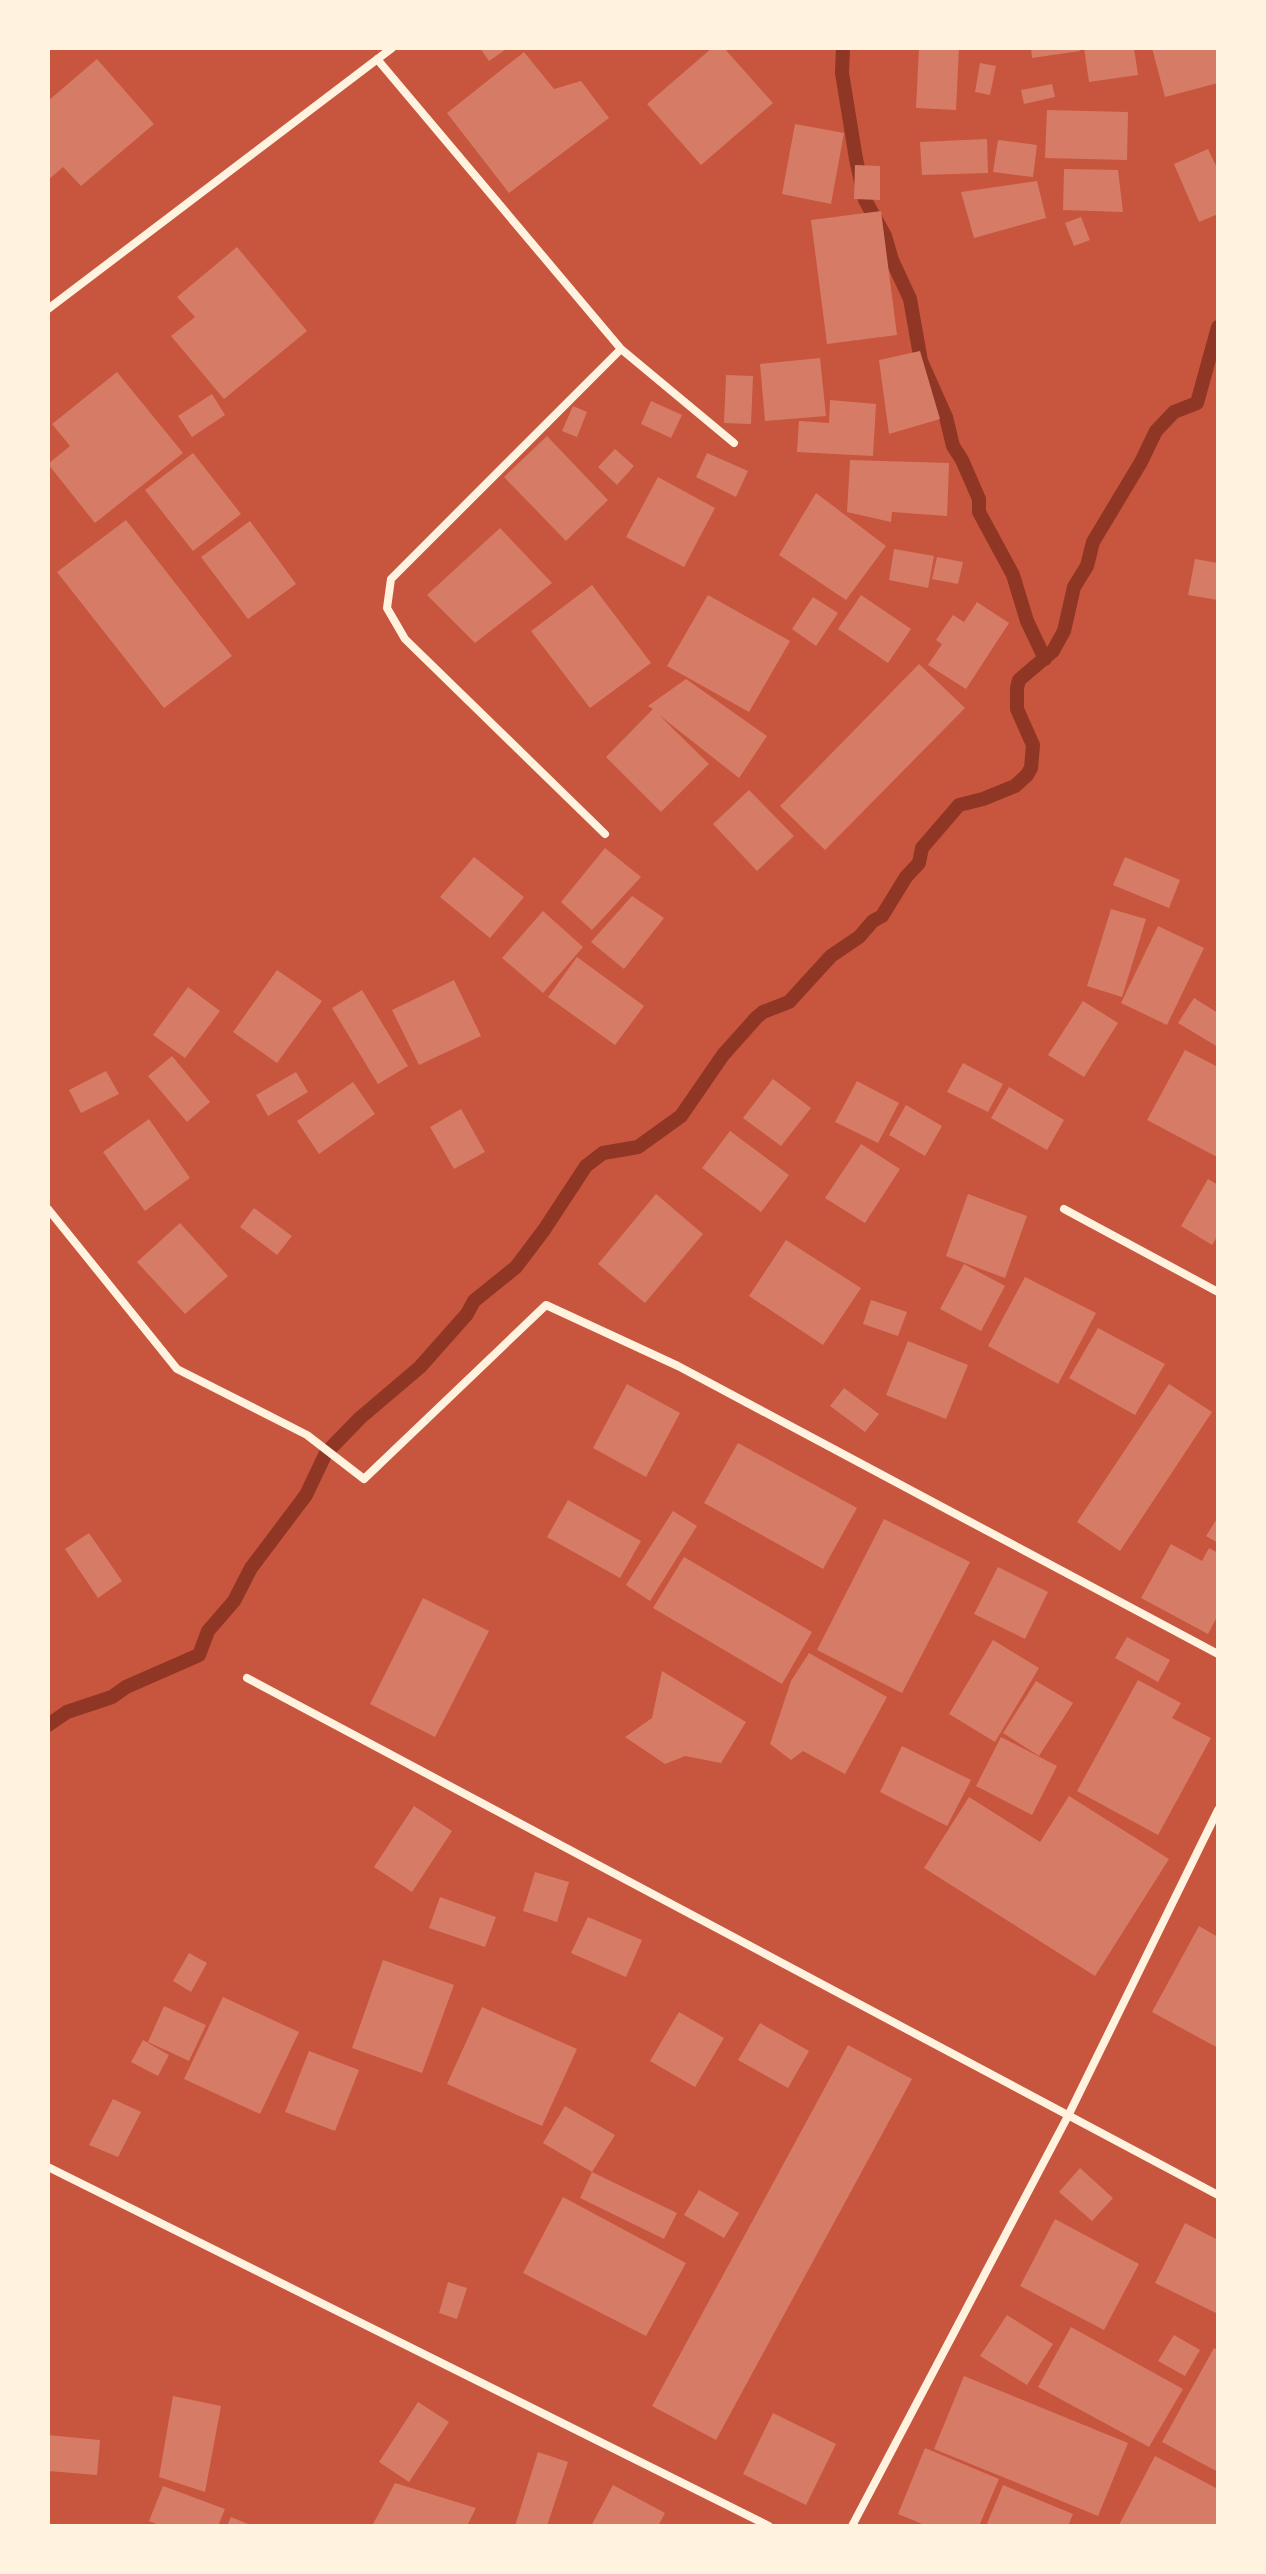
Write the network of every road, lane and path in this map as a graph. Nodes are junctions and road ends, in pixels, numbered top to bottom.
1 (392, 48) edge
2 (377, 59) junction
3 (48, 309) edge
4 (621, 349) junction
5 (734, 443) dead end
6 (605, 834) dead end
7 (48, 1209) edge
8 (1064, 1209) dead end
9 (1218, 1292) edge
10 (1218, 1654) edge
11 (247, 1678) dead end
12 (1218, 1810) edge
13 (1068, 2116) junction
14 (48, 2167) edge
15 (1218, 2195) edge
16 (769, 2526) edge
17 (852, 2526) edge

1 - 2 street
2 - 3 street
2 - 4 street
4 - 5 street
4 - 6 street
7 - 10 street
8 - 9 street
11 - 13 street
12 - 13 street
13 - 15 street
13 - 17 street
14 - 16 street

